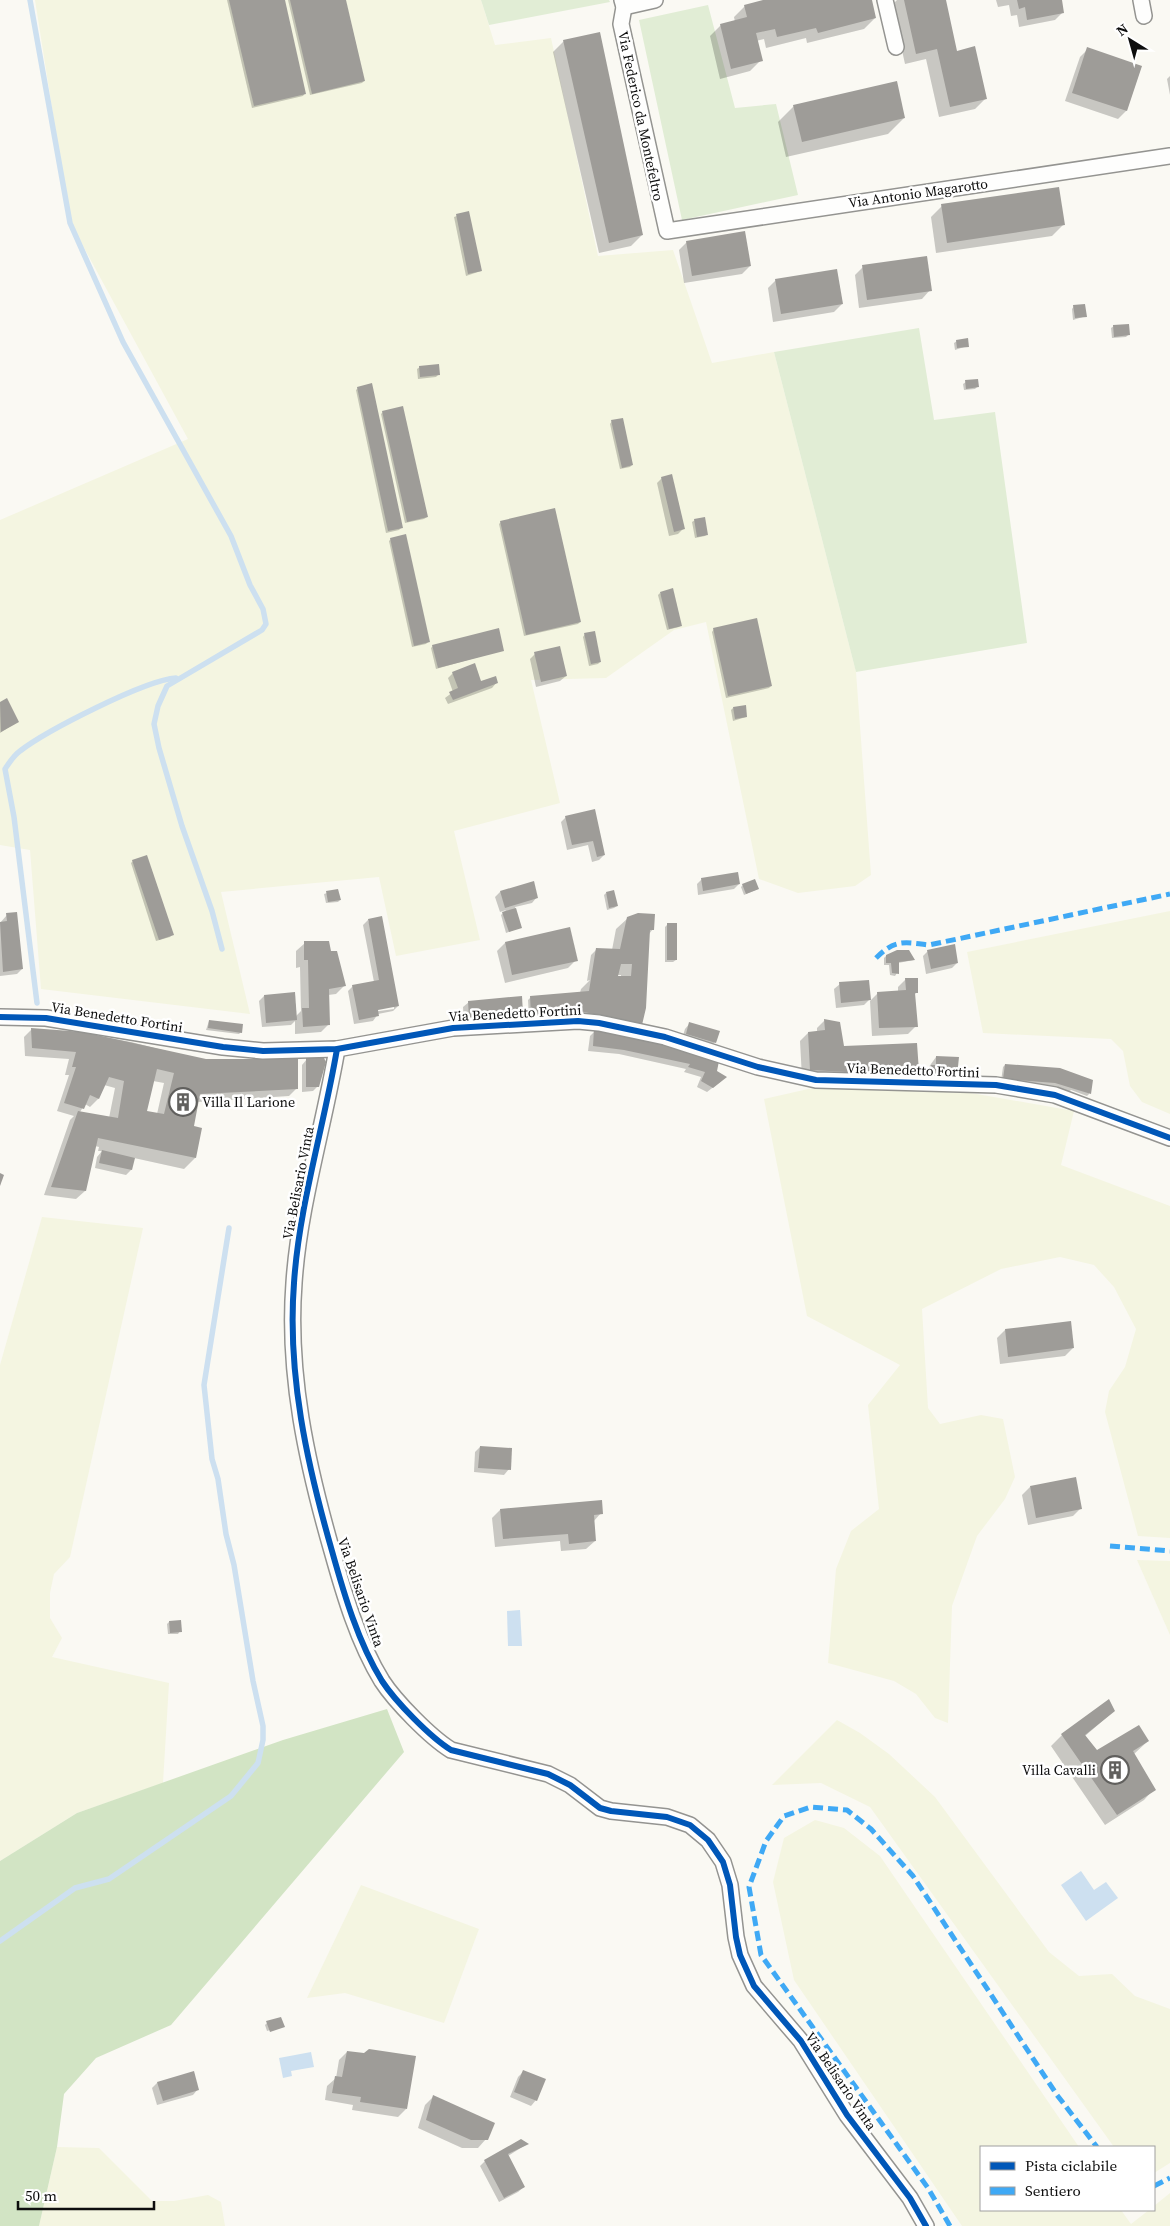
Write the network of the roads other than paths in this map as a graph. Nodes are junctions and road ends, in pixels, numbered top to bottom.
1 (655, 0) edge
2 (885, 0) edge
3 (1142, 0) edge
4 (623, 3) edge
5 (1144, 16) dead end
6 (896, 47) dead end
7 (1170, 156) edge
8 (667, 231) joint
9 (0, 1017) edge
10 (337, 1049) junction
11 (1170, 1138) edge
12 (926, 2226) edge

1 - 4 street
2 - 6 street
3 - 5 street
4 - 8 street, Via Federico da Montefeltro
7 - 8 street, Via Antonio Magarotto
9 - 10 street, Via Benedetto Fortini
10 - 11 street, Via Benedetto Fortini
10 - 12 street, Via Belisario Vinta

